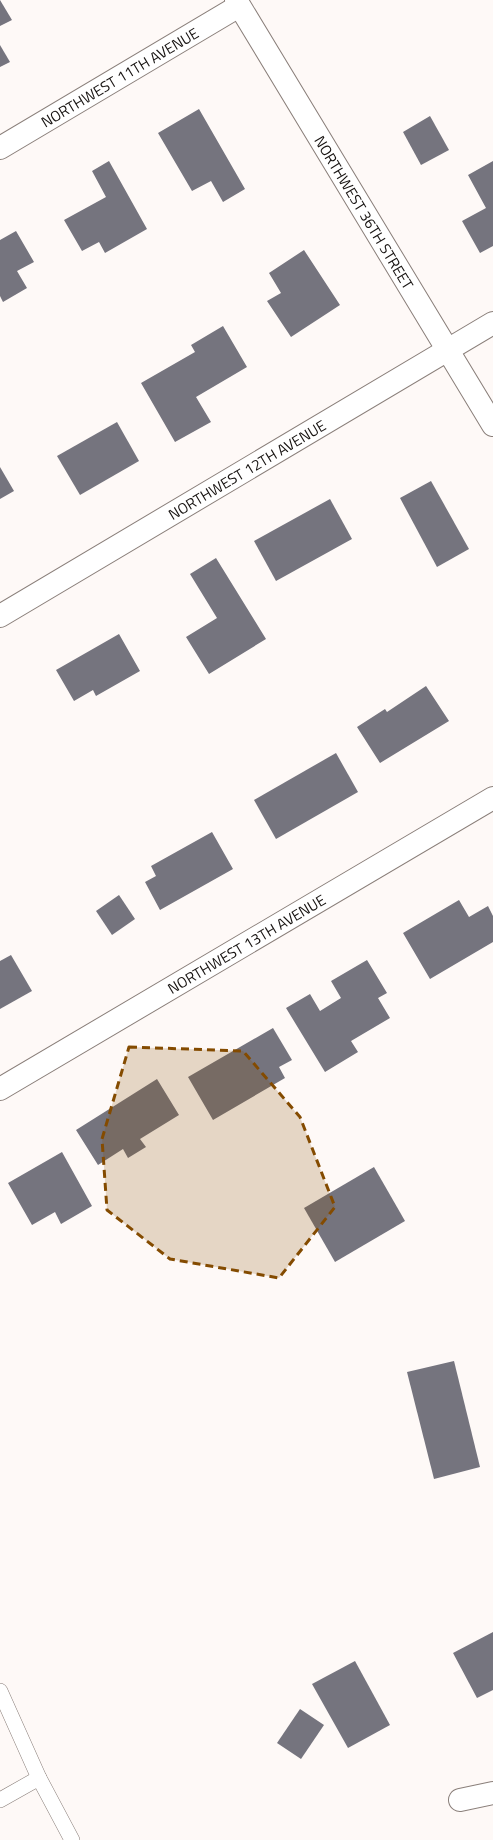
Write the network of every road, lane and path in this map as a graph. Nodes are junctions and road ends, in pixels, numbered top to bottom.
1 (238, 3) edge
2 (0, 148) edge
3 (493, 322) edge
4 (448, 349) junction
5 (493, 425) edge
6 (0, 616) edge
7 (493, 798) edge
8 (0, 1089) edge
9 (0, 1691) edge
10 (39, 1778) junction
11 (493, 1793) edge
12 (0, 1800) edge
13 (460, 1800) dead end
14 (72, 1840) edge

1 - 2 street, NORTHWEST 11TH AVENUE
1 - 4 street, NORTHWEST 36TH STREET
3 - 4 street, NORTHWEST 12TH AVENUE
4 - 5 street, NORTHWEST 36TH STREET
4 - 6 street, NORTHWEST 12TH AVENUE
7 - 8 street, NORTHWEST 13TH AVENUE
9 - 10 lane
10 - 12 lane
10 - 14 lane
11 - 13 street

